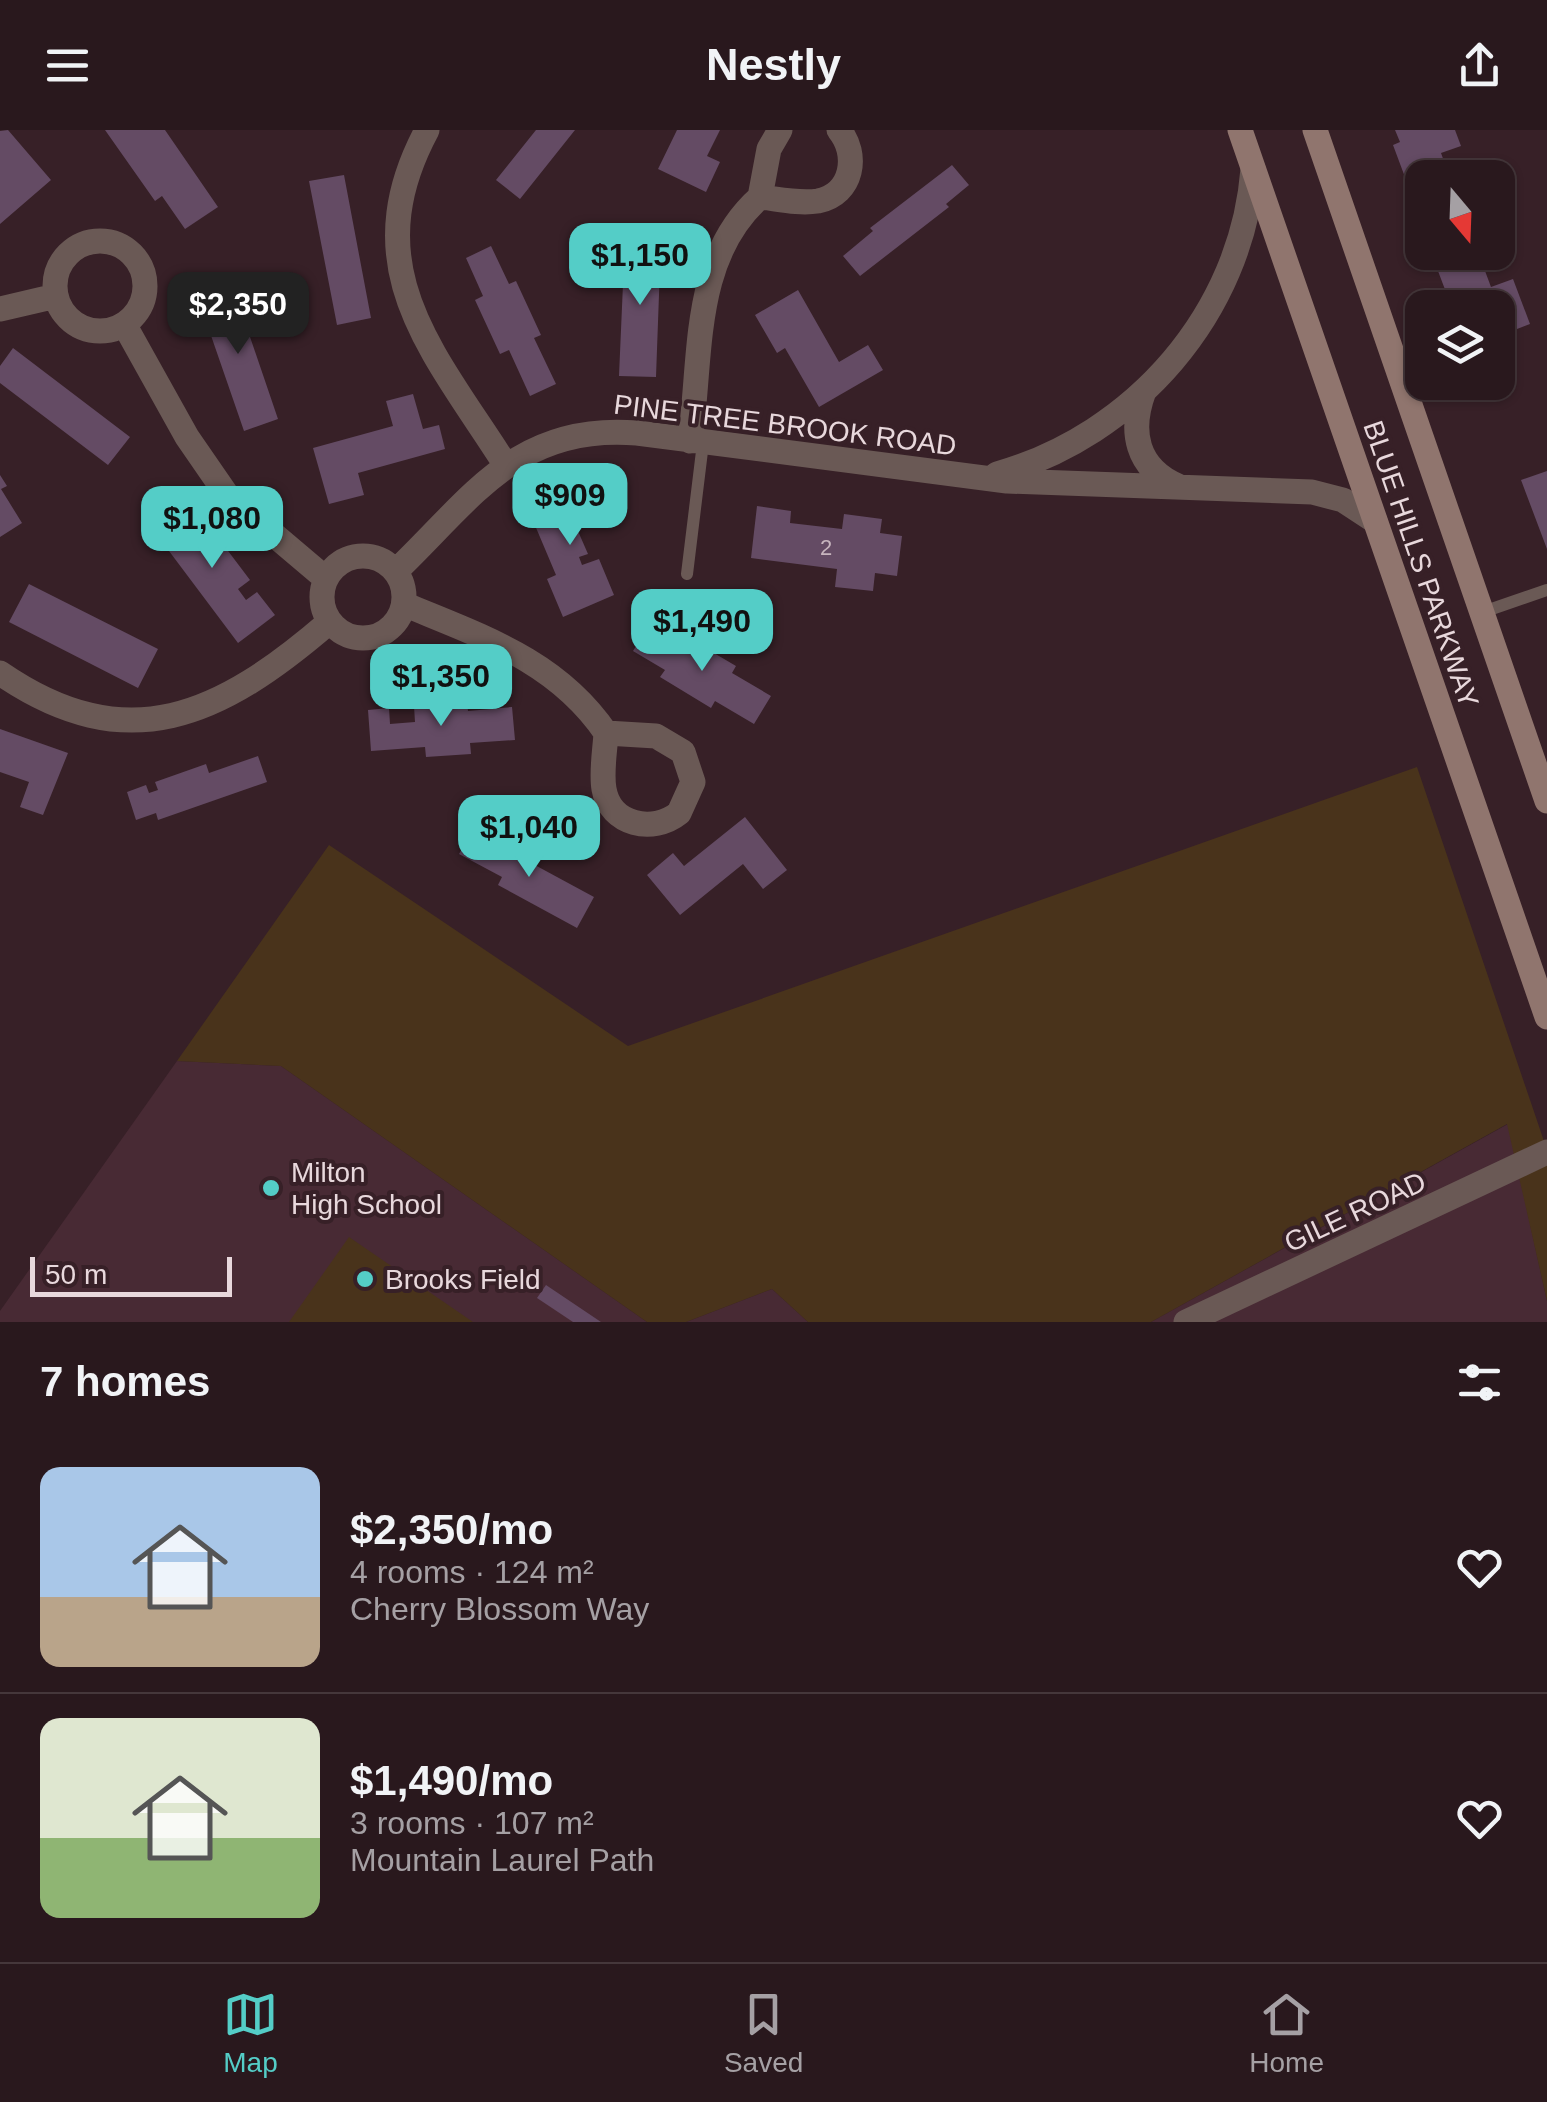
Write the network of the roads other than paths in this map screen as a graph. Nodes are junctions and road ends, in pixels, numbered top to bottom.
1 (427, 130) edge
2 (780, 130) edge
3 (839, 130) edge
4 (1240, 130) edge
5 (1315, 130) edge
6 (1253, 169) junction
7 (760, 197) junction
8 (56, 296) junction
9 (0, 309) edge
10 (124, 324) junction
11 (1144, 391) junction
12 (697, 442) junction
13 (505, 464) junction
14 (977, 478) junction
15 (1180, 487) junction
16 (1375, 521) junction
17 (396, 571) junction
18 (687, 574) dead end
19 (325, 578) junction
20 (1547, 590) edge
21 (406, 605) junction
22 (1483, 612) junction
23 (328, 623) junction
24 (0, 674) edge
25 (606, 734) dead end
26 (1547, 800) edge
27 (1547, 1017) edge
28 (1547, 1152) edge
29 (1186, 1322) edge

1 - 13 street
2 - 7 street
3 - 7 street
4 - 6 main road, BLUE HILLS PARKWAY
5 - 22 main road, BLUE HILLS PARKWAY
6 - 11 street, PINE TREE BROOK ROAD
6 - 16 main road, BLUE HILLS PARKWAY
7 - 12 street
8 - 9 street
8 - 10 street
8 - 10 street
10 - 19 street
11 - 14 street, PINE TREE BROOK ROAD
11 - 15 street
12 - 13 street, PINE TREE BROOK ROAD
12 - 14 street, PINE TREE BROOK ROAD
12 - 18 lane
13 - 17 street, PINE TREE BROOK ROAD
14 - 15 street, PINE TREE BROOK ROAD
15 - 16 street, PINE TREE BROOK ROAD
16 - 27 main road, BLUE HILLS PARKWAY
17 - 19 street
17 - 21 street
19 - 23 street
20 - 22 lane
21 - 23 street
21 - 25 street
22 - 26 main road, BLUE HILLS PARKWAY
23 - 24 street
28 - 29 street, GILE ROAD

